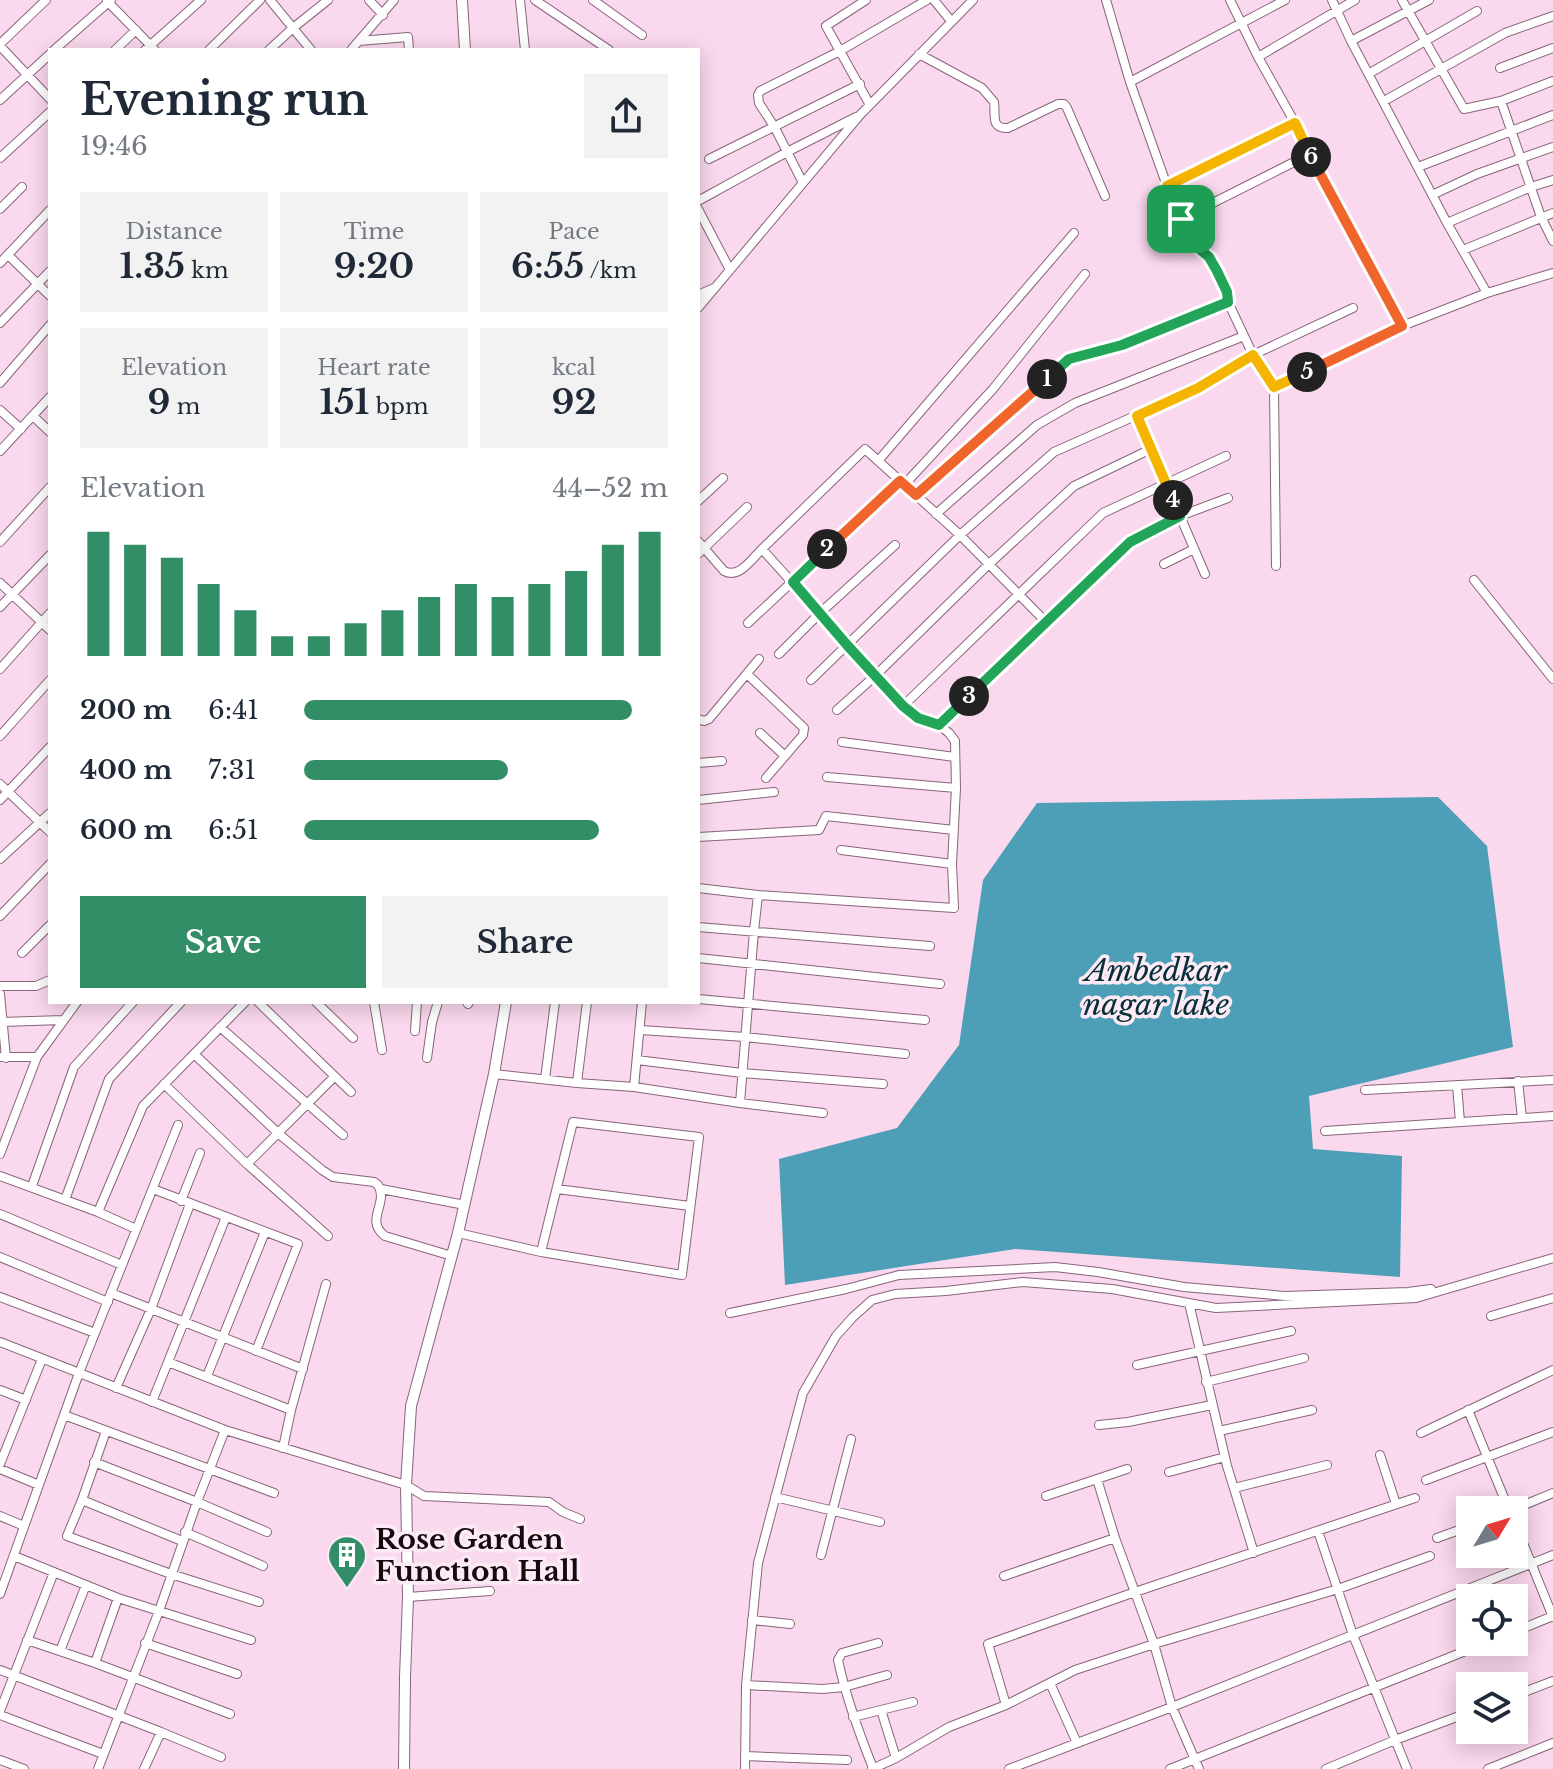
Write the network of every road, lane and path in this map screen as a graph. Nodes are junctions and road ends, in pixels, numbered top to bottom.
1 (46, 0) edge
2 (201, 0) edge
3 (260, 0) edge
4 (270, 0) edge
5 (328, 0) edge
6 (369, 0) edge
7 (394, 0) edge
8 (462, 0) edge
9 (520, 0) edge
10 (535, 0) edge
11 (593, 0) edge
12 (866, 0) edge
13 (927, 0) edge
14 (934, 0) edge
15 (973, 0) edge
16 (1106, 0) edge
17 (1230, 0) edge
18 (1285, 0) edge
19 (1332, 0) edge
20 (1355, 0) edge
21 (1402, 0) edge
22 (1429, 0) edge
23 (109, 1) edge
24 (547, 3) edge
25 (1337, 9) junction
26 (1477, 11) dead end
27 (1409, 12) junction
28 (383, 15) junction
29 (1553, 16) edge
30 (951, 21) junction
31 (1242, 23) junction
32 (293, 28) junction
33 (136, 30) junction
34 (642, 35) dead end
35 (359, 41) junction
36 (1351, 41) junction
37 (1425, 41) junction
38 (0, 45) edge
39 (56, 48) edge
40 (117, 48) edge
41 (150, 48) edge
42 (211, 48) edge
43 (271, 48) edge
44 (309, 48) edge
45 (353, 48) edge
46 (409, 48) edge
47 (465, 48) edge
48 (525, 48) edge
49 (606, 48) edge
50 (1553, 48) edge
51 (840, 51) junction
52 (919, 54) junction
53 (48, 56) edge
54 (1258, 57) junction
55 (1500, 68) dead end
56 (1441, 70) junction
57 (1370, 73) junction
58 (26, 75) junction
59 (1553, 81) edge
60 (1130, 82) junction
61 (860, 84) junction
62 (48, 97) edge
63 (0, 100) edge
64 (1384, 101) junction
65 (1501, 101) junction
66 (870, 105) junction
67 (48, 114) edge
68 (860, 115) junction
69 (1553, 115) edge
70 (1295, 123) junction
71 (775, 128) junction
72 (1511, 130) junction
73 (1553, 147) edge
74 (787, 152) junction
75 (1310, 154) junction
76 (1520, 157) junction
77 (0, 158) edge
78 (709, 159) dead end
79 (1418, 167) junction
80 (1553, 180) edge
81 (803, 183) junction
82 (1167, 186) junction
83 (22, 187) dead end
84 (1531, 187) junction
85 (1432, 195) junction
86 (1105, 196) dead end
87 (700, 200) edge
88 (0, 209) edge
89 (48, 212) edge
90 (700, 213) edge
91 (1553, 213) edge
92 (1541, 217) junction
93 (1181, 219) junction
94 (1447, 223) junction
95 (1074, 233) dead end
96 (1553, 241) edge
97 (1463, 250) junction
98 (8, 255) junction
99 (0, 263) edge
100 (730, 270) junction
101 (48, 273) edge
102 (1553, 273) edge
103 (1085, 274) dead end
104 (38, 284) junction
105 (715, 288) junction
106 (1487, 293) junction
107 (48, 294) edge
108 (700, 294) edge
109 (1228, 302) junction
110 (700, 306) edge
111 (1353, 308) dead end
112 (0, 323) edge
113 (1402, 326) junction
114 (48, 327) edge
115 (1244, 336) junction
116 (1253, 355) junction
117 (0, 383) edge
118 (1274, 387) junction
119 (48, 399) edge
120 (0, 410) edge
121 (33, 416) junction
122 (1137, 416) junction
123 (21, 429) junction
124 (48, 430) edge
125 (1151, 449) junction
126 (0, 451) edge
127 (1226, 456) dead end
128 (878, 461) junction
129 (723, 478) dead end
130 (902, 483) junction
131 (1166, 483) junction
132 (48, 489) edge
133 (916, 495) junction
134 (1228, 498) dead end
135 (700, 499) edge
136 (747, 507) dead end
137 (936, 514) junction
138 (1180, 516) junction
139 (960, 535) junction
140 (0, 542) edge
141 (895, 545) dead end
142 (700, 548) edge
143 (762, 549) junction
144 (1194, 549) junction
145 (48, 557) edge
146 (1164, 564) dead end
147 (988, 565) junction
148 (1276, 566) dead end
149 (1205, 574) dead end
150 (1474, 580) dead end
151 (793, 582) junction
152 (0, 583) edge
153 (12, 594) junction
154 (1017, 594) junction
155 (0, 607) edge
156 (820, 613) junction
157 (48, 615) edge
158 (41, 622) junction
159 (748, 623) dead end
160 (1047, 623) junction
161 (48, 628) edge
162 (847, 645) junction
163 (779, 654) dead end
164 (759, 659) dead end
165 (0, 669) edge
166 (747, 674) junction
167 (875, 676) junction
168 (1553, 679) edge
169 (811, 680) dead end
170 (48, 682) edge
171 (903, 706) junction
172 (837, 710) dead end
173 (700, 720) edge
174 (939, 725) junction
175 (760, 733) dead end
176 (0, 736) edge
177 (842, 742) dead end
178 (48, 749) edge
179 (785, 756) junction
180 (955, 757) junction
181 (722, 761) dead end
182 (700, 763) edge
183 (827, 777) dead end
184 (766, 778) dead end
185 (0, 784) edge
186 (956, 788) junction
187 (8, 792) junction
188 (774, 792) dead end
189 (0, 800) edge
190 (700, 800) edge
191 (48, 815) edge
192 (41, 823) junction
193 (48, 830) edge
194 (954, 830) junction
195 (700, 837) edge
196 (841, 850) dead end
197 (0, 859) edge
198 (952, 864) junction
199 (48, 866) edge
200 (700, 888) edge
201 (758, 895) junction
202 (0, 916) edge
203 (48, 927) edge
204 (700, 927) edge
205 (754, 931) junction
206 (930, 946) dead end
207 (22, 953) dead end
208 (700, 958) edge
209 (751, 965) junction
210 (48, 981) edge
211 (940, 984) dead end
212 (0, 986) edge
213 (0, 994) edge
214 (700, 999) edge
215 (75, 1004) edge
216 (131, 1004) edge
217 (179, 1004) edge
218 (243, 1004) edge
219 (260, 1004) edge
220 (318, 1004) edge
221 (374, 1004) edge
222 (417, 1004) edge
223 (437, 1004) edge
224 (503, 1004) edge
225 (555, 1004) edge
226 (587, 1004) edge
227 (642, 1004) edge
228 (748, 1004) junction
229 (63, 1020) junction
230 (925, 1020) dead end
231 (1, 1022) edge
232 (220, 1027) junction
233 (641, 1030) junction
234 (415, 1031) dead end
235 (745, 1037) junction
236 (353, 1038) dead end
237 (382, 1050) dead end
238 (194, 1054) junction
239 (905, 1054) dead end
240 (37, 1057) junction
241 (3, 1058) edge
242 (427, 1058) dead end
243 (637, 1060) junction
244 (742, 1073) junction
245 (494, 1074) junction
246 (334, 1077) junction
247 (545, 1079) junction
248 (1553, 1080) edge
249 (1518, 1081) junction
250 (577, 1083) junction
251 (164, 1084) junction
252 (883, 1084) dead end
253 (1457, 1085) junction
254 (634, 1087) junction
255 (1365, 1090) dead end
256 (351, 1092) dead end
257 (740, 1103) junction
258 (308, 1104) junction
259 (823, 1113) dead end
260 (1553, 1116) edge
261 (1522, 1118) junction
262 (1460, 1122) junction
263 (178, 1125) dead end
264 (1325, 1131) dead end
265 (279, 1134) junction
266 (343, 1135) dead end
267 (200, 1153) dead end
268 (0, 1154) edge
269 (247, 1164) junction
270 (0, 1176) edge
271 (32, 1186) junction
272 (153, 1189) junction
273 (381, 1189) junction
274 (557, 1189) junction
275 (65, 1200) junction
276 (186, 1202) junction
277 (465, 1205) junction
278 (690, 1206) junction
279 (98, 1212) junction
280 (0, 1214) edge
281 (226, 1217) junction
282 (136, 1229) junction
283 (265, 1232) junction
284 (458, 1233) junction
285 (328, 1236) dead end
286 (541, 1252) junction
287 (452, 1256) junction
288 (0, 1257) edge
289 (1553, 1258) edge
290 (122, 1265) junction
291 (326, 1284) dead end
292 (1456, 1286) junction
293 (0, 1297) edge
294 (109, 1298) junction
295 (1553, 1298) edge
296 (1189, 1303) junction
297 (151, 1309) junction
298 (730, 1313) dead end
299 (1491, 1316) dead end
300 (184, 1322) junction
301 (1291, 1331) dead end
302 (95, 1333) junction
303 (223, 1337) junction
304 (0, 1342) edge
305 (256, 1351) junction
306 (1199, 1352) junction
307 (1304, 1358) dead end
308 (42, 1359) junction
309 (168, 1362) junction
310 (1137, 1365) dead end
311 (303, 1369) junction
312 (1553, 1370) edge
313 (79, 1373) junction
314 (207, 1376) junction
315 (1206, 1382) junction
316 (116, 1388) junction
317 (0, 1390) edge
318 (26, 1400) junction
319 (152, 1402) junction
320 (1212, 1405) junction
321 (291, 1410) junction
322 (1312, 1410) dead end
323 (1468, 1410) junction
324 (64, 1415) junction
325 (1099, 1425) dead end
326 (225, 1430) junction
327 (0, 1431) edge
328 (106, 1431) junction
329 (1219, 1431) junction
330 (1553, 1432) edge
331 (1421, 1433) dead end
332 (12, 1435) junction
333 (851, 1439) dead end
334 (283, 1448) junction
335 (1380, 1455) dead end
336 (1225, 1457) junction
337 (1488, 1458) junction
338 (94, 1462) junction
339 (1327, 1465) dead end
340 (0, 1466) edge
341 (210, 1469) junction
342 (1127, 1469) dead end
343 (1169, 1472) dead end
344 (1097, 1479) junction
345 (1426, 1480) dead end
346 (39, 1485) junction
347 (406, 1485) junction
348 (1234, 1488) junction
349 (274, 1493) dead end
350 (1553, 1493) edge
351 (1046, 1496) dead end
352 (1505, 1496) edge
353 (775, 1497) junction
354 (1415, 1498) dead end
355 (82, 1500) junction
356 (197, 1502) junction
357 (1528, 1503) edge
358 (1396, 1504) junction
359 (833, 1511) junction
360 (0, 1516) edge
361 (580, 1519) dead end
362 (880, 1522) dead end
363 (24, 1526) junction
364 (1318, 1531) junction
365 (1456, 1531) edge
366 (267, 1532) dead end
367 (184, 1537) junction
368 (1115, 1538) junction
369 (1437, 1538) dead end
370 (1254, 1553) junction
371 (1528, 1554) edge
372 (821, 1555) dead end
373 (1553, 1555) edge
374 (14, 1556) junction
375 (1430, 1556) dead end
376 (1532, 1564) junction
377 (263, 1566) dead end
378 (54, 1572) junction
379 (171, 1574) junction
380 (1004, 1576) dead end
381 (86, 1585) junction
382 (1338, 1589) junction
383 (490, 1591) dead end
384 (1135, 1592) junction
385 (0, 1594) edge
386 (408, 1597) junction
387 (118, 1598) junction
388 (259, 1602) dead end
389 (159, 1611) junction
390 (1553, 1617) edge
391 (752, 1620) junction
392 (790, 1624) dead end
393 (1528, 1627) edge
394 (1353, 1635) junction
395 (27, 1640) junction
396 (251, 1640) dead end
397 (145, 1643) junction
398 (878, 1643) dead end
399 (1154, 1644) junction
400 (60, 1651) junction
401 (1456, 1655) edge
402 (95, 1663) junction
403 (0, 1670) edge
404 (237, 1674) dead end
405 (13, 1675) junction
406 (887, 1675) dead end
407 (133, 1677) junction
408 (1553, 1681) edge
409 (1050, 1683) junction
410 (746, 1685) junction
411 (844, 1687) junction
412 (1374, 1688) junction
413 (1528, 1691) edge
414 (913, 1702) dead end
415 (1006, 1705) junction
416 (1172, 1707) junction
417 (881, 1710) junction
418 (0, 1713) edge
419 (230, 1714) dead end
420 (118, 1715) junction
421 (853, 1717) junction
422 (1456, 1717) edge
423 (161, 1732) junction
424 (1395, 1740) junction
425 (1077, 1743) junction
426 (1553, 1743) edge
427 (103, 1754) junction
428 (746, 1756) junction
429 (221, 1757) dead end
430 (896, 1758) junction
431 (0, 1760) edge
432 (847, 1760) dead end
433 (1197, 1764) edge
434 (24, 1769) edge
435 (98, 1769) edge
436 (144, 1769) edge
437 (404, 1769) edge
438 (745, 1769) edge
439 (873, 1769) edge
440 (1010, 1769) edge
441 (1170, 1769) edge
442 (1326, 1769) edge
443 (1407, 1769) edge
444 (1488, 1769) edge

1 - 38 street
2 - 41 street
3 - 42 street
4 - 32 street
5 - 32 street
6 - 28 street
7 - 28 street
8 - 47 street
9 - 48 street
10 - 24 street
11 - 34 street
12 - 51 street
13 - 51 street
14 - 30 street
15 - 30 street
16 - 60 street
17 - 31 street
18 - 31 street
19 - 25 street
20 - 25 street
21 - 27 street
22 - 27 street
23 - 33 street
23 - 39 street
24 - 49 street
25 - 36 street
25 - 54 street
26 - 37 street
27 - 36 street
27 - 37 street
28 - 35 street
29 - 56 street
30 - 52 street
31 - 54 street
31 - 60 street
32 - 43 street
32 - 44 street
33 - 40 street
33 - 41 street
35 - 45 street
35 - 46 street
36 - 57 street
37 - 56 street
37 - 57 street
38 - 58 street
50 - 55 street
51 - 61 street
51 - 71 street
52 - 66 street
52 - 86 street
53 - 58 street
54 - 70 street
56 - 64 street
56 - 65 street
57 - 64 street
58 - 62 street
58 - 63 street
59 - 65 street
60 - 82 street
61 - 66 street
61 - 71 street
64 - 79 street
65 - 72 street
66 - 68 street
67 - 77 street
68 - 74 street
68 - 81 street
69 - 72 street
70 - 75 street
70 - 82 street
71 - 74 street
71 - 78 street
72 - 76 street
72 - 79 street
73 - 76 street
74 - 81 street
74 - 87 street
75 - 93 street
75 - 113 street
76 - 84 street
76 - 85 street
79 - 85 street
80 - 84 street
81 - 100 street
82 - 93 street
83 - 88 street
84 - 92 street
84 - 94 street
85 - 94 street
89 - 98 street
90 - 100 street
91 - 92 street
92 - 96 street
92 - 97 street
93 - 109 street
94 - 97 street
95 - 128 street
97 - 106 street
98 - 99 street
98 - 104 street
100 - 105 street
101 - 104 street
102 - 106 street
103 - 130 street
104 - 107 street
104 - 112 street
105 - 108 street
105 - 110 street
106 - 113 street
109 - 115 street
109 - 133 street
111 - 116 street
113 - 118 street
114 - 117 street
115 - 116 street
115 - 137 street
116 - 118 street
116 - 122 street
118 - 148 street
119 - 121 street
120 - 123 street
121 - 123 street
121 - 124 street
122 - 125 street
122 - 139 street
123 - 126 street
125 - 131 street
125 - 147 street
127 - 131 street
128 - 130 street
128 - 143 street
129 - 135 street
130 - 133 street
130 - 151 street
131 - 138 street
131 - 154 street
132 - 140 street
133 - 137 street
134 - 138 street
136 - 142 street
137 - 139 street
138 - 144 street
138 - 160 street
139 - 147 street
139 - 162 street
141 - 156 street
142 - 143 street
143 - 151 street
144 - 146 street
144 - 149 street
145 - 153 street
147 - 154 street
147 - 167 street
150 - 168 street
151 - 156 street
151 - 159 street
152 - 153 street
153 - 155 street
153 - 158 street
154 - 160 street
154 - 171 street
156 - 162 street
156 - 163 street
157 - 158 street
158 - 161 street
158 - 165 street
160 - 174 street
162 - 167 street
162 - 169 street
164 - 166 street
166 - 173 street
166 - 179 street
167 - 171 street
167 - 172 street
170 - 176 street
171 - 174 street
174 - 180 street
175 - 179 street
177 - 180 street
178 - 187 street
179 - 184 street
180 - 186 street
181 - 182 street
183 - 186 street
185 - 187 street
186 - 194 street
187 - 189 street
187 - 192 street
188 - 190 street
191 - 192 street
192 - 193 street
192 - 197 street
194 - 195 street
194 - 198 street
196 - 198 street
198 - 201 street
199 - 202 street
200 - 201 street
201 - 205 street
203 - 207 street
204 - 205 street
205 - 206 street
205 - 209 street
208 - 209 street
209 - 211 street
209 - 228 street
210 - 212 street
213 - 231 street
214 - 228 street
215 - 229 street
216 - 271 street
217 - 275 street
218 - 232 street
219 - 246 street
220 - 236 street
221 - 237 street
222 - 234 street
223 - 242 street
224 - 245 street
225 - 247 street
226 - 250 street
227 - 233 street
228 - 230 street
228 - 235 street
229 - 231 street
229 - 240 street
231 - 241 street
232 - 238 street
232 - 258 street
233 - 235 street
233 - 243 street
235 - 239 street
235 - 244 street
238 - 251 street
238 - 265 street
240 - 241 street
240 - 268 street
243 - 244 street
243 - 254 street
244 - 252 street
244 - 257 street
245 - 247 street
245 - 277 street
246 - 256 street
246 - 258 street
247 - 250 street
248 - 249 street
249 - 253 street
249 - 261 street
250 - 254 street
251 - 269 street
251 - 279 street
253 - 255 street
253 - 262 street
254 - 257 street
257 - 259 street
258 - 265 street
258 - 266 street
260 - 261 street
261 - 262 street
262 - 264 street
263 - 272 street
265 - 269 street
265 - 273 street
267 - 276 street
269 - 285 street
270 - 271 street
271 - 275 street
272 - 276 street
272 - 282 street
273 - 277 street
273 - 287 street
274 - 278 street
274 - 278 street
274 - 286 street
275 - 279 street
276 - 281 street
276 - 297 street
277 - 284 street
278 - 286 street
279 - 282 street
280 - 290 street
281 - 283 street
281 - 300 street
282 - 290 street
283 - 303 street
283 - 305 street
284 - 286 street
284 - 287 street
287 - 347 street
288 - 294 street
289 - 292 street
290 - 294 street
291 - 311 street
292 - 296 street
292 - 298 street
293 - 302 street
294 - 297 street
294 - 302 street
295 - 299 street
296 - 306 street
296 - 353 street
297 - 300 street
297 - 316 street
300 - 303 street
300 - 309 street
301 - 306 street
302 - 313 street
303 - 305 street
303 - 314 street
304 - 308 street
305 - 311 street
306 - 310 street
306 - 315 street
307 - 315 street
308 - 313 street
308 - 318 street
309 - 314 street
309 - 319 street
311 - 321 street
312 - 323 street
313 - 316 street
313 - 324 street
314 - 321 street
315 - 320 street
316 - 319 street
317 - 318 street
318 - 332 street
319 - 326 street
320 - 325 street
320 - 329 street
321 - 334 street
322 - 329 street
323 - 331 street
323 - 337 street
324 - 328 street
324 - 346 street
326 - 334 street
326 - 341 street
327 - 332 street
328 - 338 street
328 - 341 street
329 - 336 street
330 - 337 street
332 - 340 street
333 - 359 street
334 - 347 street
335 - 358 street
336 - 343 street
336 - 348 street
337 - 345 street
337 - 352 street
338 - 355 street
338 - 356 street
339 - 348 street
340 - 346 street
341 - 349 street
341 - 356 street
342 - 344 street
344 - 351 street
344 - 368 street
346 - 363 street
347 - 361 street
347 - 386 street
348 - 370 street
350 - 357 street
353 - 359 street
353 - 391 street
354 - 358 street
355 - 367 street
355 - 379 street
356 - 366 street
356 - 367 street
358 - 364 street
359 - 362 street
359 - 372 street
360 - 363 street
363 - 374 street
364 - 370 street
364 - 382 street
365 - 369 street
367 - 377 street
367 - 379 street
368 - 380 street
368 - 384 street
370 - 384 street
371 - 376 street
373 - 376 street
374 - 378 street
374 - 385 street
375 - 382 street
376 - 390 street
376 - 394 street
378 - 381 street
378 - 395 street
379 - 388 street
379 - 389 street
381 - 387 street
381 - 400 street
382 - 394 street
382 - 399 street
383 - 386 street
384 - 399 street
384 - 415 street
386 - 437 street
387 - 389 street
387 - 402 street
389 - 396 street
389 - 397 street
390 - 393 street
391 - 392 street
391 - 410 street
394 - 412 street
394 - 416 street
395 - 400 street
395 - 405 street
397 - 404 street
397 - 407 street
398 - 411 street
399 - 409 street
399 - 416 street
400 - 402 street
401 - 412 street
402 - 407 street
403 - 405 street
405 - 418 street
405 - 420 street
406 - 411 street
407 - 419 street
407 - 420 street
408 - 413 street
409 - 415 street
409 - 425 street
410 - 411 street
410 - 428 street
411 - 421 street
412 - 424 street
412 - 433 street
414 - 417 street
415 - 430 street
416 - 425 street
416 - 433 street
417 - 421 street
417 - 430 street
418 - 427 street
420 - 423 street
420 - 427 street
421 - 439 street
422 - 424 street
423 - 429 street
423 - 436 street
424 - 442 street
424 - 443 street
425 - 440 street
426 - 444 street
427 - 435 street
428 - 432 street
428 - 438 street
430 - 439 street
431 - 434 street
433 - 441 street

